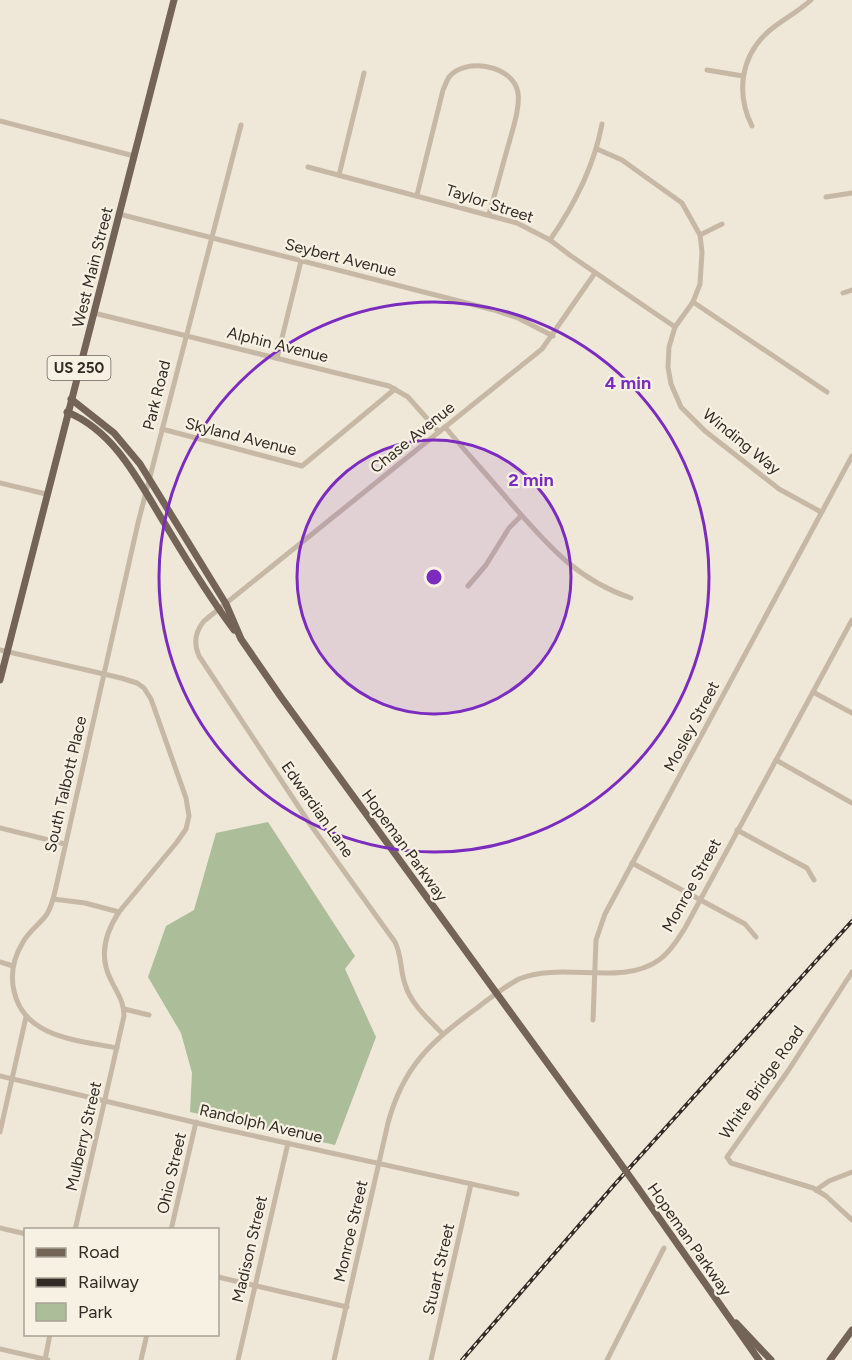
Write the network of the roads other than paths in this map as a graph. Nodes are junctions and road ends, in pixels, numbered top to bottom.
1 (174, 0) edge
2 (811, 0) edge
3 (707, 70) dead end
4 (364, 73) dead end
5 (743, 76) junction
6 (0, 121) edge
7 (602, 124) dead end
8 (241, 125) dead end
9 (752, 126) dead end
10 (597, 149) junction
11 (134, 156) junction
12 (308, 167) dead end
13 (339, 175) junction
14 (852, 193) edge
15 (417, 195) junction
16 (826, 197) dead end
17 (119, 214) junction
18 (489, 214) junction
19 (722, 224) dead end
20 (700, 235) junction
21 (210, 238) junction
22 (550, 240) junction
23 (301, 261) junction
24 (595, 273) junction
25 (852, 290) edge
26 (843, 293) dead end
27 (693, 302) junction
28 (94, 313) junction
29 (675, 327) junction
30 (186, 335) junction
31 (553, 336) junction
32 (277, 358) junction
33 (395, 388) junction
34 (826, 392) dead end
35 (71, 399) junction
36 (68, 412) junction
37 (445, 427) junction
38 (162, 429) junction
39 (439, 432) junction
40 (852, 456) edge
41 (150, 480) junction
42 (0, 483) edge
43 (146, 492) junction
44 (46, 494) junction
45 (821, 512) junction
46 (521, 516) junction
47 (468, 586) dead end
48 (631, 598) dead end
49 (226, 604) junction
50 (218, 609) junction
51 (851, 622) edge
52 (242, 639) junction
53 (3, 651) edge
54 (105, 674) junction
55 (0, 680) edge
56 (813, 692) junction
57 (852, 713) edge
58 (776, 760) junction
59 (852, 803) edge
60 (0, 828) edge
61 (737, 830) junction
62 (65, 844) junction
63 (632, 863) junction
64 (814, 880) dead end
65 (53, 899) junction
66 (700, 900) junction
67 (119, 912) junction
68 (756, 937) dead end
69 (0, 962) edge
70 (13, 966) junction
71 (594, 972) junction
72 (852, 972) edge
73 (496, 993) junction
74 (124, 1009) junction
75 (149, 1015) dead end
76 (26, 1017) junction
77 (594, 1020) dead end
78 (442, 1033) junction
79 (117, 1048) junction
80 (0, 1076) edge
81 (12, 1079) junction
82 (104, 1101) junction
83 (196, 1122) junction
84 (0, 1132) edge
85 (288, 1143) junction
86 (379, 1164) junction
87 (852, 1172) edge
88 (471, 1184) junction
89 (816, 1190) junction
90 (517, 1194) dead end
91 (852, 1220) edge
92 (0, 1228) edge
93 (75, 1228) edge
94 (171, 1228) edge
95 (24, 1234) edge
96 (664, 1248) dead end
97 (219, 1277) edge
98 (255, 1286) junction
99 (347, 1307) junction
100 (722, 1308) junction
101 (852, 1330) edge
102 (50, 1336) edge
103 (147, 1336) edge
104 (0, 1349) edge
105 (46, 1360) edge
106 (141, 1360) edge
107 (238, 1360) edge
108 (334, 1360) edge
109 (431, 1360) edge
110 (607, 1360) edge
111 (759, 1360) edge
112 (771, 1360) edge
113 (830, 1360) edge

1 - 11 main road, West Main Street / US 250
2 - 5 street
3 - 5 street
4 - 13 street
5 - 9 street
6 - 11 street
7 - 10 street
8 - 21 street, Park Road
10 - 20 street, Winding Way
10 - 22 street
11 - 17 main road, West Main Street / US 250
12 - 13 street, Taylor Street
13 - 15 street, Taylor Street
14 - 16 street
15 - 18 street, Taylor Street
15 - 18 street
17 - 21 street, Seybert Avenue
17 - 28 main road, West Main Street / US 250
18 - 22 street, Taylor Street
19 - 20 street
20 - 27 street, Winding Way
21 - 23 street, Seybert Avenue
21 - 30 street, Park Road
22 - 24 street, Taylor Street
23 - 31 street, Seybert Avenue
23 - 32 street
24 - 29 street, Taylor Street
24 - 31 street, Chase Avenue
25 - 26 street
27 - 29 street, Winding Way
27 - 34 street
28 - 30 street, Alphin Avenue
28 - 35 main road, West Main Street / US 250
29 - 45 street, Winding Way
30 - 32 street, Alphin Avenue
30 - 38 street, Park Road
31 - 37 street, Chase Avenue
32 - 33 street, Alphin Avenue
33 - 38 street, Skyland Avenue
33 - 39 street, Alphin Avenue
35 - 36 main road, West Main Street / US 250
35 - 41 main road, Hopeman Parkway
36 - 43 main road
36 - 44 main road, West Main Street / US 250
37 - 39 street, Chase Avenue
37 - 46 street
38 - 41 street, Park Road
39 - 49 street, Chase Avenue
40 - 45 street, Mosley Street
41 - 43 street, Park Road
41 - 49 main road, Hopeman Parkway
42 - 44 street
43 - 50 main road
43 - 54 street, Park Road
44 - 53 main road, West Main Street / US 250
45 - 63 street, Mosley Street
46 - 47 street
46 - 48 street
49 - 50 street, Edwardian Lane
49 - 52 main road, Hopeman Parkway
50 - 52 main road
50 - 78 street, Edwardian Lane
51 - 56 street, Monroe Street
52 - 73 main road, Hopeman Parkway
53 - 54 street
53 - 55 main road, West Main Street / US 250
54 - 62 street, South Talbott Place
54 - 67 street
56 - 57 street
56 - 58 street, Monroe Street
58 - 59 street
58 - 61 street, Monroe Street
60 - 62 street
61 - 64 street
61 - 66 street, Monroe Street
62 - 65 street, South Talbott Place
63 - 66 street
63 - 71 street, Mosley Street
65 - 67 street
65 - 70 street, South Talbott Place
66 - 68 street
66 - 71 street, Monroe Street
67 - 74 street
69 - 70 street
70 - 76 street
71 - 73 street, Monroe Street
71 - 77 street, Mosley Street
72 - 89 street, White Bridge Road
73 - 78 street, Monroe Street
73 - 100 main road, Hopeman Parkway, bridge
74 - 75 street
74 - 79 street, Mulberry Street
76 - 79 street
76 - 81 street
78 - 86 street, Monroe Street
79 - 82 street, Mulberry Street
80 - 81 street, Randolph Avenue
81 - 82 street, Randolph Avenue
81 - 84 street
82 - 83 street, Randolph Avenue
82 - 93 street, Mulberry Street
83 - 85 street, Randolph Avenue
83 - 94 street, Ohio Street
85 - 86 street, Randolph Avenue
85 - 98 street, Madison Street
86 - 88 street, Randolph Avenue
86 - 99 street, Monroe Street
87 - 89 street
88 - 90 street, Randolph Avenue
88 - 109 street, Stuart Street
89 - 91 street
92 - 95 street
96 - 110 street
97 - 98 street
98 - 99 street
98 - 107 street, Madison Street
99 - 108 street, Monroe Street
100 - 111 main road, Hopeman Parkway
100 - 112 main road, Hopeman Parkway
101 - 113 main road
102 - 105 street
103 - 106 street
104 - 105 street

